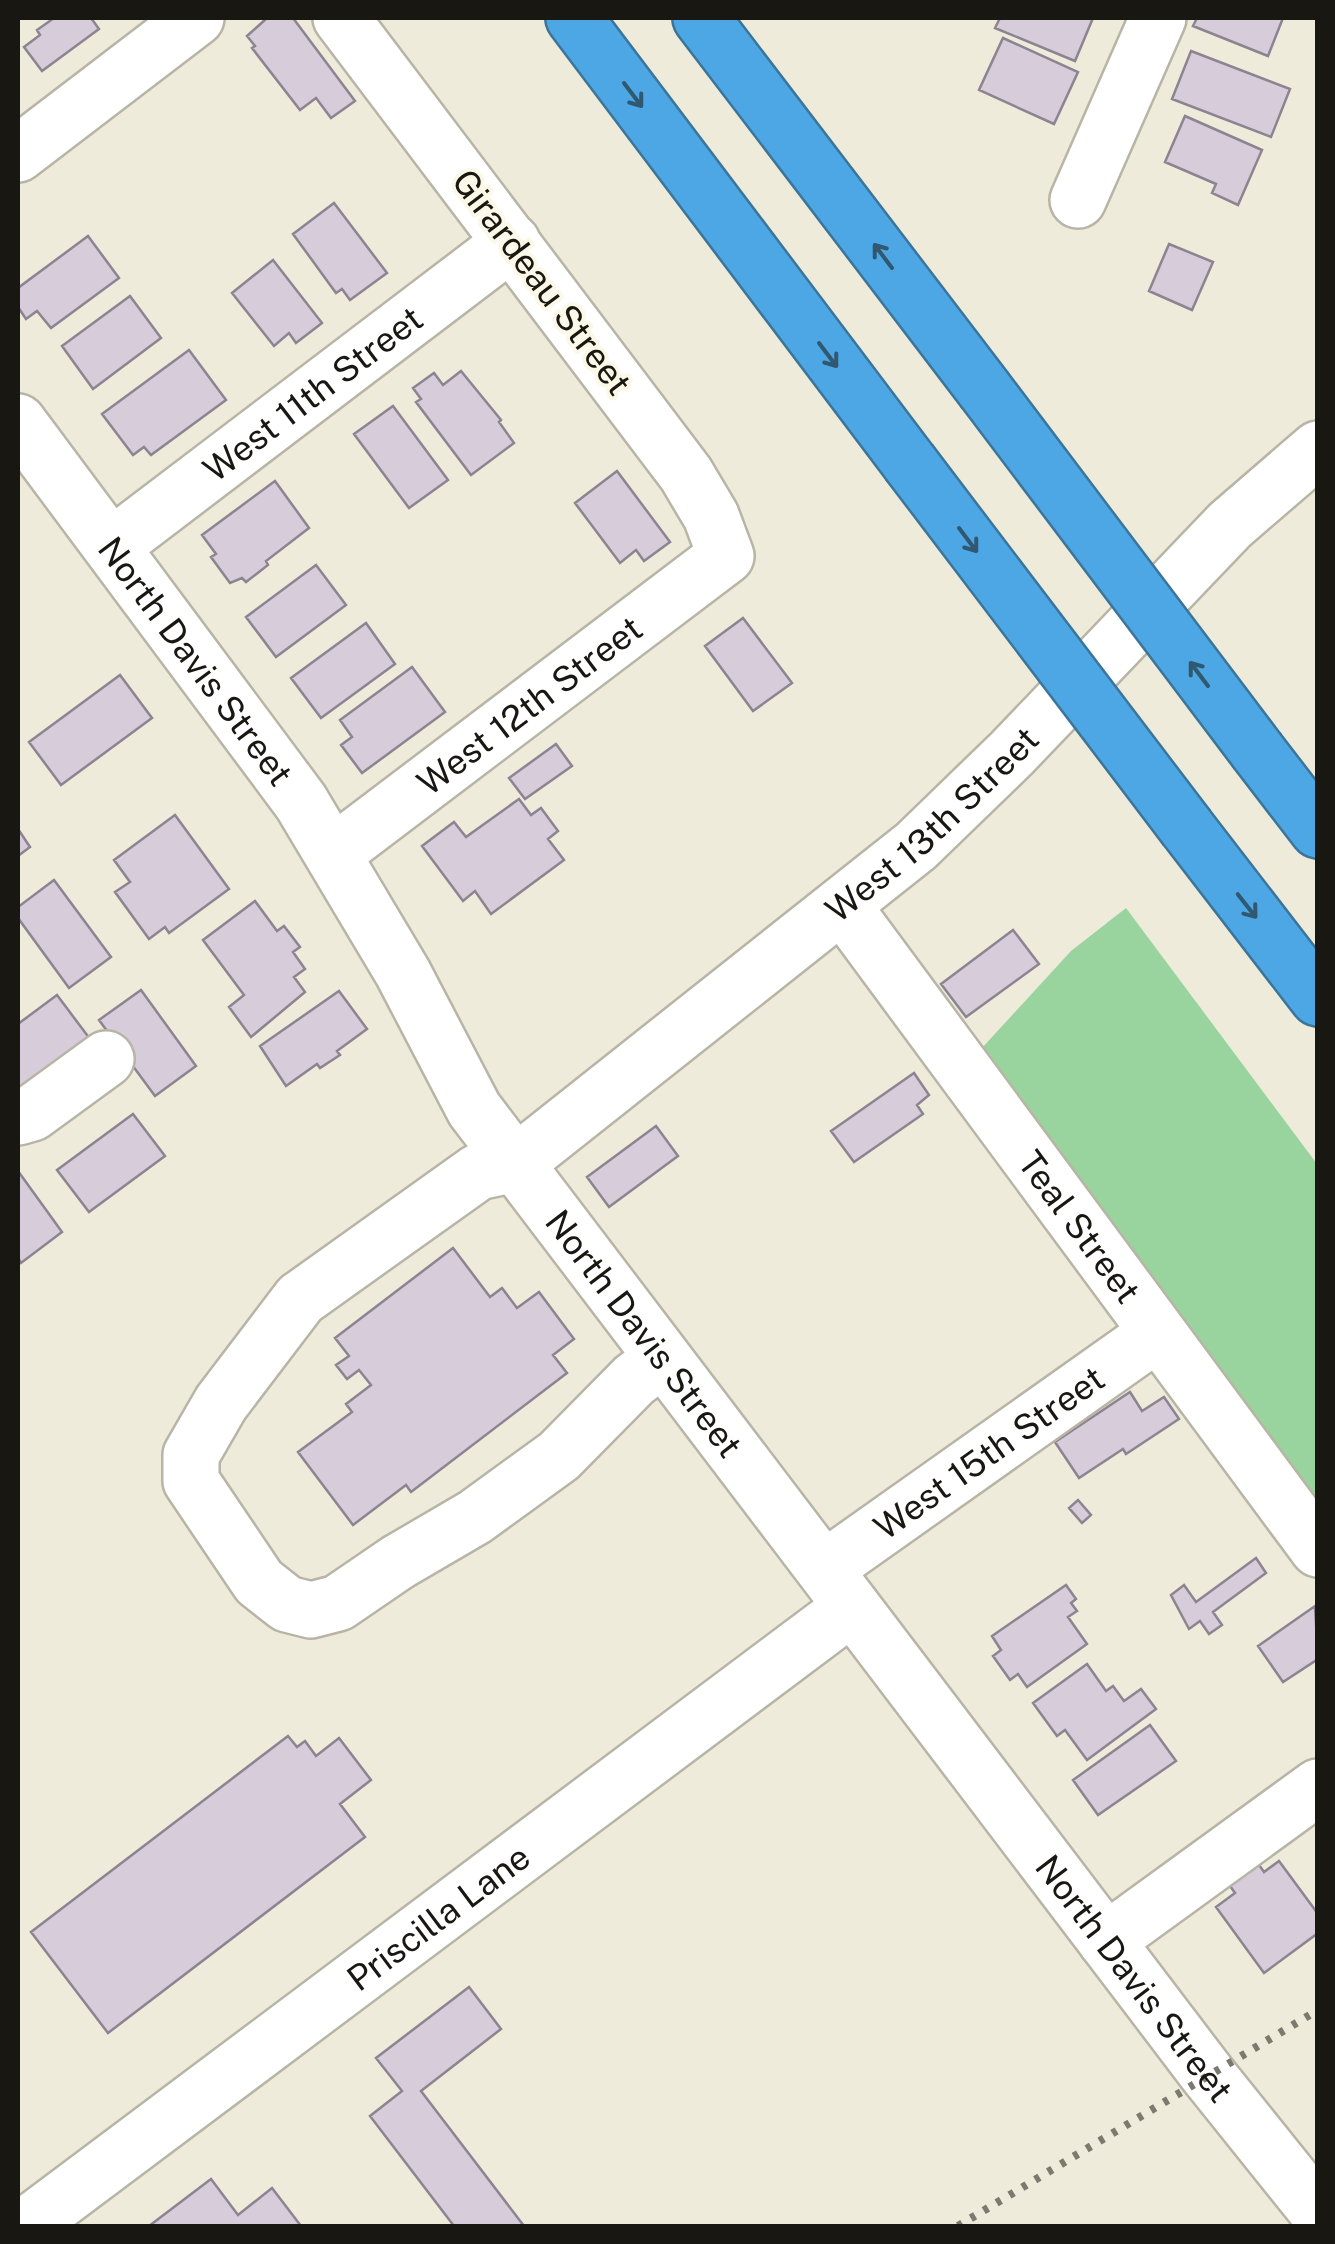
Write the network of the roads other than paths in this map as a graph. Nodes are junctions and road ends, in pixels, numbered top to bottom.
1 (196, 18) edge
2 (341, 18) edge
3 (574, 18) edge
4 (700, 18) edge
5 (1158, 18) edge
6 (18, 154) edge
7 (1078, 200) dead end
8 (512, 242) junction
9 (18, 422) edge
10 (1318, 449) edge
11 (112, 546) junction
12 (726, 556) joint
13 (1318, 830) edge
14 (334, 854) junction
15 (842, 906) junction
16 (1318, 998) edge
17 (106, 1059) dead end
18 (18, 1117) edge
19 (514, 1164) junction
20 (1156, 1334) junction
21 (663, 1358) junction
22 (1318, 1549) edge
23 (838, 1588) junction
24 (1318, 1787) edge
25 (1106, 1941) junction
26 (1318, 2212) edge
27 (26, 2226) edge

1 - 6 street
2 - 8 street, Girardeau Street
3 -> 16 highway, bridge
13 -> 4 highway, bridge
5 - 7 street
8 - 11 street, West 11th Street
8 - 12 street, Girardeau Street
9 - 11 street, North Davis Street
10 - 15 street, West 13th Street
11 - 14 street, North Davis Street
12 - 14 street, West 12th Street
14 - 19 street, North Davis Street
15 - 19 street, West 13th Street
15 - 20 street, Teal Street
17 - 18 street
19 - 21 street, North Davis Street
19 - 21 street, West 13th Street
20 - 22 street, Teal Street
20 - 23 street, West 15th Street
21 - 23 street, North Davis Street
23 - 25 street, North Davis Street
23 - 27 street, Priscilla Lane
24 - 25 street
25 - 26 street, North Davis Street

